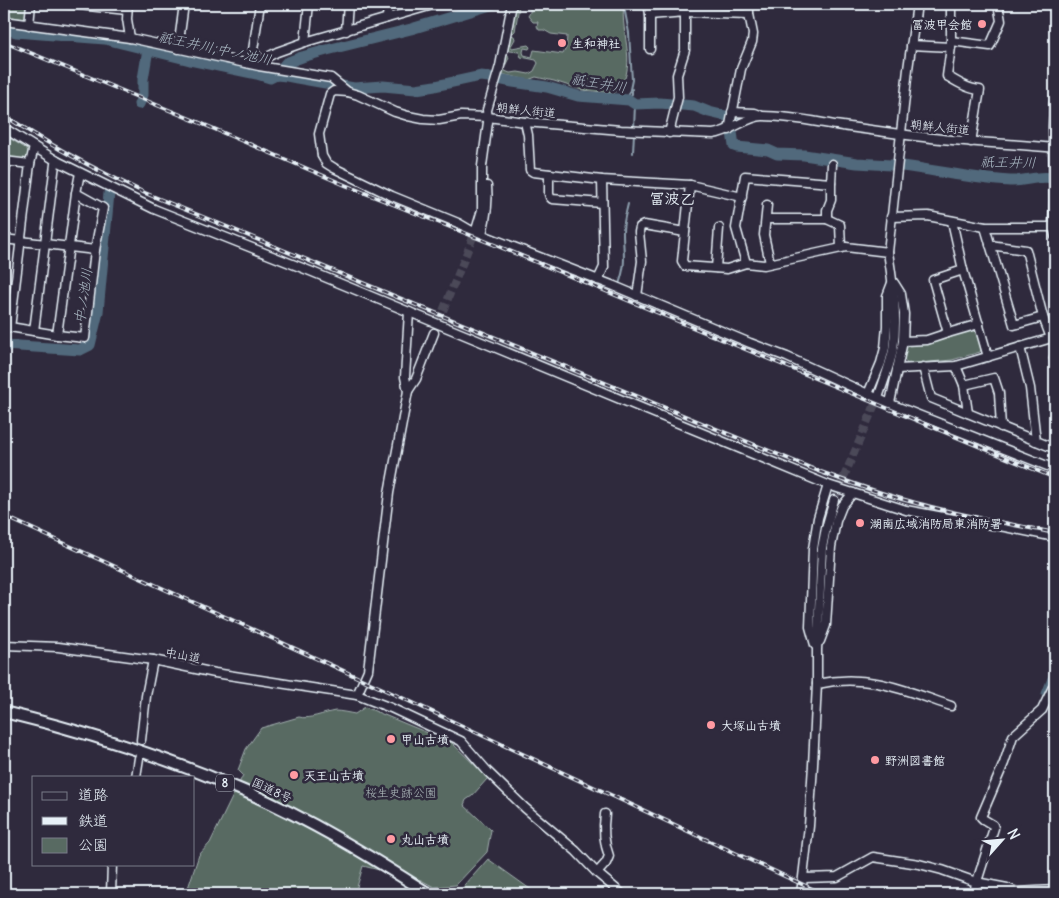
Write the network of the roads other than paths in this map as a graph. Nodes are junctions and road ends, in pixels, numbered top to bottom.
1 (31, 4) edge
2 (69, 4) edge
3 (184, 4) edge
4 (260, 4) edge
5 (309, 4) edge
6 (348, 4) edge
7 (388, 4) edge
8 (436, 4) edge
9 (512, 4) edge
10 (648, 4) edge
11 (749, 4) edge
12 (917, 4) edge
13 (951, 4) edge
14 (998, 4) edge
15 (127, 7) edge
16 (685, 12) junction
17 (749, 14) junction
18 (650, 16) junction
19 (387, 18) junction
20 (4, 21) edge
21 (29, 25) junction
22 (346, 30) junction
23 (130, 38) junction
24 (305, 42) junction
25 (951, 44) junction
26 (911, 45) junction
27 (178, 49) junction
28 (650, 49) dead end
29 (259, 63) junction
30 (346, 91) junction
31 (1055, 97) edge
32 (731, 115) junction
33 (488, 116) junction
34 (761, 116) junction
35 (525, 122) junction
36 (4, 128) edge
37 (732, 128) junction
38 (669, 133) junction
39 (900, 134) junction
40 (971, 142) junction
41 (34, 147) junction
42 (1054, 148) edge
43 (5, 161) edge
44 (57, 161) junction
45 (30, 164) junction
46 (832, 164) dead end
47 (80, 173) junction
48 (549, 174) junction
49 (602, 180) junction
50 (4, 181) edge
51 (831, 182) junction
52 (690, 185) junction
53 (76, 193) junction
54 (742, 196) junction
55 (602, 204) junction
56 (767, 205) dead end
57 (892, 217) junction
58 (766, 219) junction
59 (827, 220) junction
60 (952, 221) junction
61 (985, 227) junction
62 (1054, 227) edge
63 (719, 228) dead end
64 (479, 232) junction
65 (685, 232) junction
66 (1055, 236) edge
67 (4, 239) edge
68 (20, 241) junction
69 (44, 244) junction
70 (990, 245) junction
71 (69, 247) junction
72 (841, 248) junction
73 (95, 250) junction
74 (888, 252) junction
75 (746, 263) junction
76 (770, 263) junction
77 (716, 268) junction
78 (963, 270) junction
79 (598, 280) junction
80 (893, 282) junction
81 (637, 296) junction
82 (409, 312) junction
83 (1043, 317) junction
84 (979, 324) junction
85 (7, 327) edge
86 (34, 331) junction
87 (434, 333) tunnel mouth
88 (948, 333) junction
89 (57, 335) junction
90 (1053, 338) edge
91 (903, 341) junction
92 (1020, 347) junction
93 (988, 357) junction
94 (1055, 358) edge
95 (1055, 363) edge
96 (956, 366) junction
97 (923, 368) junction
98 (897, 369) junction
99 (964, 385) junction
100 (408, 390) junction
101 (868, 394) junction
102 (878, 395) tunnel mouth
103 (890, 403) junction
104 (968, 413) junction
105 (1001, 427) junction
106 (1036, 441) junction
107 (1055, 446) edge
108 (1055, 469) edge
109 (828, 485) junction
110 (853, 493) junction
111 (834, 500) tunnel mouth
112 (1055, 537) edge
113 (4, 645) edge
114 (817, 650) junction
115 (153, 660) junction
116 (1055, 683) edge
117 (817, 684) junction
118 (357, 695) junction
119 (951, 706) dead end
120 (4, 712) edge
121 (141, 740) dead end
122 (140, 758) dead end
123 (136, 776) edge
124 (605, 814) dead end
125 (112, 866) edge
126 (597, 873) junction
127 (804, 878) junction
128 (976, 882) junction
129 (1055, 890) edge
130 (111, 894) edge
131 (429, 894) edge
132 (622, 894) edge
133 (802, 894) edge
134 (973, 894) edge

1 - 21 street
2 - 15 street
3 - 27 street
4 - 29 street
5 - 24 street
6 - 22 street
7 - 19 street
8 - 19 street
9 - 33 street
10 - 18 street
11 - 17 street
12 - 26 street
13 - 25 street
14 - 25 street
15 - 23 street
16 - 17 street
16 - 18 street
16 - 38 street
17 - 32 street
18 - 28 street
19 - 22 street
20 - 21 street, 朝鮮人街道
21 - 23 street, 朝鮮人街道
22 - 24 street
23 - 27 street, 朝鮮人街道
24 - 29 street
25 - 26 street
25 - 40 street
26 - 39 street
27 - 29 street, 朝鮮人街道
29 - 30 street, 朝鮮人街道
30 - 33 street, 朝鮮人街道
30 - 64 street
31 - 42 street
32 - 34 street
32 - 37 street
33 - 35 street, 朝鮮人街道
33 - 64 street
34 - 37 street, 朝鮮人街道
34 - 39 street, 朝鮮人街道
35 - 38 street, 朝鮮人街道
35 - 48 street
36 - 41 street
37 - 38 street, 朝鮮人街道
39 - 40 street, 朝鮮人街道
39 - 57 street
40 - 42 street, 朝鮮人街道
41 - 44 street
41 - 45 street
42 - 62 street
43 - 45 street
43 - 50 street
44 - 47 street
44 - 69 street
45 - 68 street
46 - 51 street
47 - 53 street
47 - 82 street
48 - 49 street
48 - 55 street
49 - 52 street
49 - 55 street
51 - 54 street
51 - 59 street
52 - 54 street
52 - 65 street
53 - 71 street
53 - 73 street
54 - 75 street
55 - 79 street
56 - 58 street
57 - 60 street
57 - 74 street
58 - 59 street
58 - 76 street
59 - 72 street
60 - 61 street
60 - 78 street
61 - 62 street
61 - 70 street
62 - 66 street
63 - 77 street
64 - 79 street
65 - 77 street
65 - 81 street
67 - 68 street
68 - 69 street
68 - 85 street
69 - 71 street
69 - 86 street
70 - 83 street
70 - 83 street
71 - 73 street
71 - 89 street
72 - 74 street
72 - 76 street
73 - 89 street
74 - 80 street
75 - 76 street
75 - 77 street
78 - 84 street
78 - 88 street
79 - 81 street
80 - 91 street
80 - 101 street
80 - 102 street
81 - 101 street
82 - 100 street
82 - 109 street
83 - 90 street
84 - 88 street
84 - 93 street
85 - 86 street
86 - 89 street
87 - 100 street
88 - 91 street
90 - 92 street
91 - 98 street
92 - 93 street
92 - 106 street
93 - 96 street
94 - 95 street
96 - 97 street
96 - 99 street
97 - 98 street
97 - 104 street
98 - 103 street
99 - 104 street
99 - 105 street
100 - 118 street
101 - 103 street
103 - 108 street
104 - 105 street
105 - 106 street
106 - 107 street
109 - 110 street
109 - 114 street
110 - 112 street
110 - 114 street
111 - 114 street
113 - 115 street, 中山道
114 - 117 street
115 - 118 street, 中山道
115 - 121 street
116 - 128 street
117 - 119 street
117 - 127 street
118 - 126 street, 中山道
120 - 131 highway, 国道8号 / 8
122 - 123 street
124 - 126 street
125 - 130 street
126 - 132 street, 中山道
127 - 128 street
127 - 133 street
128 - 129 street
128 - 134 street

